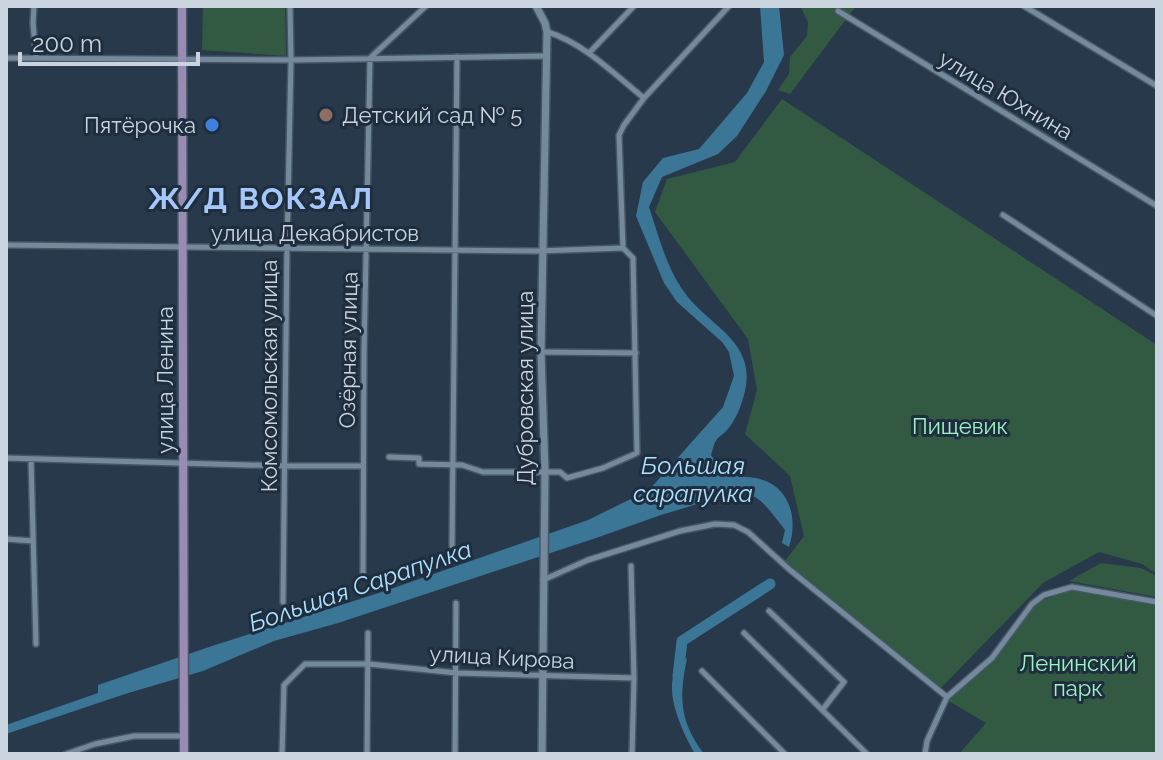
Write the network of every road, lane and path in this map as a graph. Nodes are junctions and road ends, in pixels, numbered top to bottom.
1 (34, 6) edge
2 (182, 6) edge
3 (290, 6) edge
4 (426, 6) edge
5 (536, 6) edge
6 (634, 6) edge
7 (729, 6) edge
8 (1024, 6) edge
9 (838, 11) dead end
10 (547, 32) junction
11 (589, 53) junction
12 (547, 56) junction
13 (457, 57) junction
14 (6, 58) edge
15 (36, 58) junction
16 (370, 58) junction
17 (183, 60) junction
18 (291, 60) junction
19 (1157, 86) edge
20 (644, 98) junction
21 (1157, 206) edge
22 (1003, 215) dead end
23 (6, 245) edge
24 (182, 248) junction
25 (287, 248) junction
26 (623, 248) junction
27 (365, 249) junction
28 (454, 250) junction
29 (543, 251) junction
30 (1157, 316) edge
31 (541, 352) junction
32 (636, 353) junction
33 (389, 457) dead end
34 (6, 458) edge
35 (31, 459) junction
36 (183, 462) junction
37 (453, 465) junction
38 (285, 466) junction
39 (363, 466) junction
40 (545, 471) junction
41 (6, 539) edge
42 (33, 541) junction
43 (452, 546) dead end
44 (631, 566) dead end
45 (363, 576) dead end
46 (543, 576) junction
47 (283, 602) dead end
48 (1157, 602) edge
49 (456, 603) dead end
50 (769, 611) dead end
51 (368, 633) dead end
52 (744, 633) dead end
53 (36, 644) dead end
54 (369, 664) junction
55 (702, 671) dead end
56 (457, 673) junction
57 (543, 676) junction
58 (634, 678) junction
59 (947, 697) junction
60 (823, 709) junction
61 (184, 736) junction
62 (66, 754) edge
63 (184, 754) edge
64 (282, 754) edge
65 (367, 754) edge
66 (455, 754) edge
67 (542, 754) edge
68 (632, 754) edge
69 (785, 754) edge
70 (867, 754) edge
71 (925, 754) edge

1 - 15 street
2 - 17 main road, улица Ленина
3 - 18 street, Комсомольская улица
4 - 16 street
5 - 10 street, Дубровская улица
6 - 11 street
7 - 20 street
8 - 19 street
9 - 21 street, улица Юхнина
10 - 11 street
10 - 12 street, Дубровская улица
11 - 20 street
12 - 13 street
12 - 29 street, Дубровская улица
13 - 16 street
13 - 28 street
14 - 15 street
15 - 17 street
16 - 18 street
16 - 27 street, Озёрная улица
17 - 18 street
17 - 24 main road, улица Ленина
18 - 25 street, Комсомольская улица
20 - 26 street
22 - 30 street
23 - 24 street, улица Декабристов
24 - 25 street, улица Декабристов
24 - 36 main road, улица Ленина
25 - 27 street, улица Декабристов
25 - 38 street, Комсомольская улица
26 - 29 street, улица Декабристов
26 - 32 street
27 - 28 street, улица Декабристов
27 - 39 street, Озёрная улица
28 - 29 street, улица Декабристов
28 - 37 street
29 - 31 street, Дубровская улица
31 - 32 street
31 - 40 street, Дубровская улица
32 - 40 street
33 - 37 street
34 - 35 street
35 - 36 street
35 - 42 street
36 - 38 street
36 - 61 main road, улица Ленина
37 - 40 street
37 - 43 street
38 - 39 street
38 - 47 street, Комсомольская улица
39 - 45 street, Озёрная улица
40 - 46 street, Дубровская улица
41 - 42 street
42 - 53 street
44 - 58 street
46 - 57 street, Дубровская улица
46 - 59 street
48 - 59 street
49 - 56 street
50 - 60 street
51 - 54 street
52 - 60 street
54 - 56 street, улица Кирова
54 - 64 street
54 - 65 street
55 - 69 street
56 - 57 street, улица Кирова
56 - 66 street
57 - 58 street, улица Кирова
57 - 67 street, Дубровская улица
58 - 68 street
59 - 71 street
60 - 70 street
61 - 62 street
61 - 63 main road, улица Ленина

